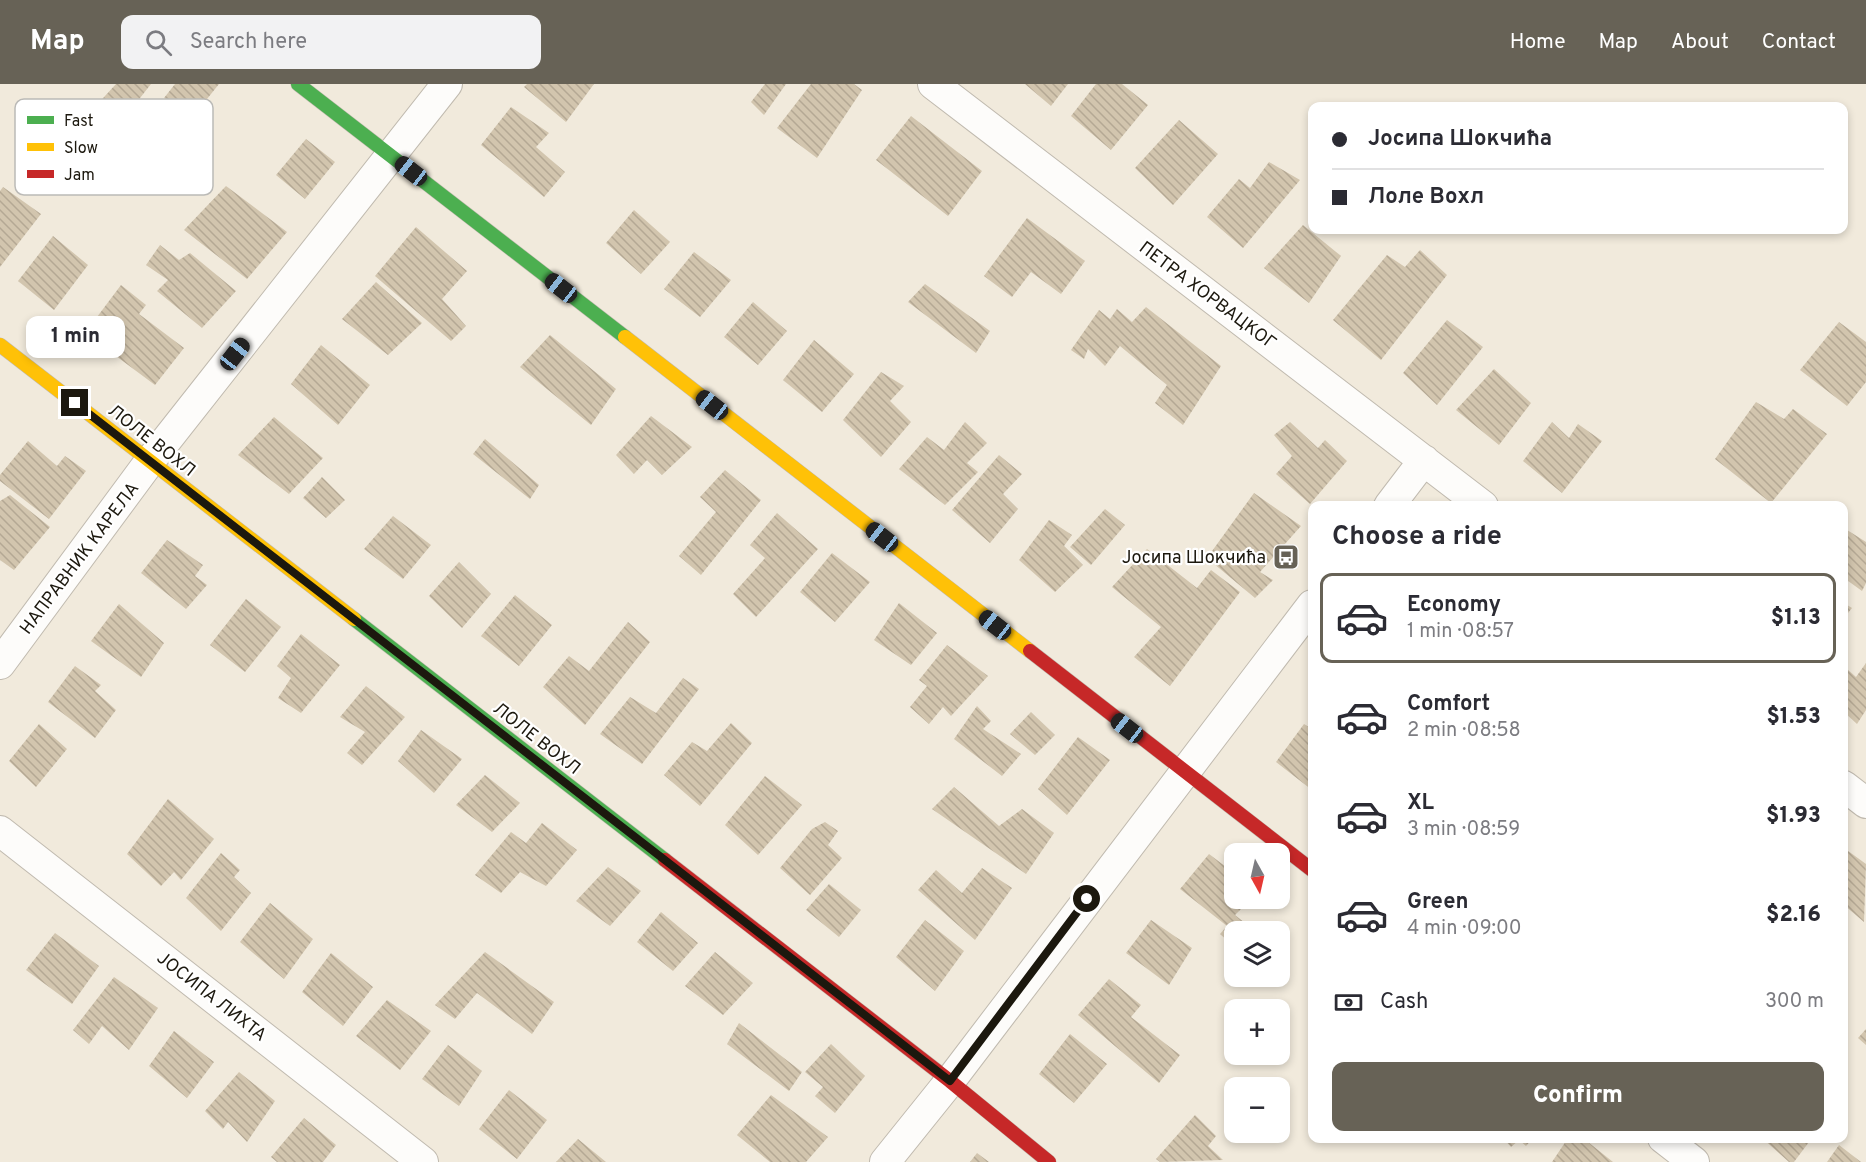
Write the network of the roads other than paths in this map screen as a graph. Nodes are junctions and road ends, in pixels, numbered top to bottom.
1 (298, 84) edge
2 (447, 84) edge
3 (933, 84) edge
4 (392, 156) junction
5 (0, 345) edge
6 (1425, 460) junction
7 (150, 461) junction
8 (1393, 501) edge
9 (1477, 501) edge
10 (1308, 610) edge
11 (0, 664) edge
12 (1184, 772) junction
13 (1848, 789) edge
14 (1866, 803) edge
15 (0, 831) edge
16 (1308, 867) edge
17 (950, 1081) junction
18 (1669, 1143) edge
19 (423, 1162) edge
20 (885, 1162) edge
21 (1049, 1162) edge
22 (1694, 1162) edge

1 - 4 street
2 - 4 street, НАПРАВНИК КАРЕЛА
3 - 6 street, ПЕТРА ХОРВАЦКОГ
4 - 7 street, НАПРАВНИК КАРЕЛА
4 - 12 street
5 - 7 street, ЛОЛЕ ВОХЛ
6 - 8 street
6 - 9 street, ПЕТРА ХОРВАЦКОГ
7 - 11 street, НАПРАВНИК КАРЕЛА
7 - 17 street, ЛОЛЕ ВОХЛ
10 - 12 street
12 - 16 street
12 - 17 street
13 - 14 street
15 - 19 street, ЈОСИПА ЛИХТА
17 - 20 street
17 - 21 street, ЛОЛЕ ВОХЛ
18 - 22 street

